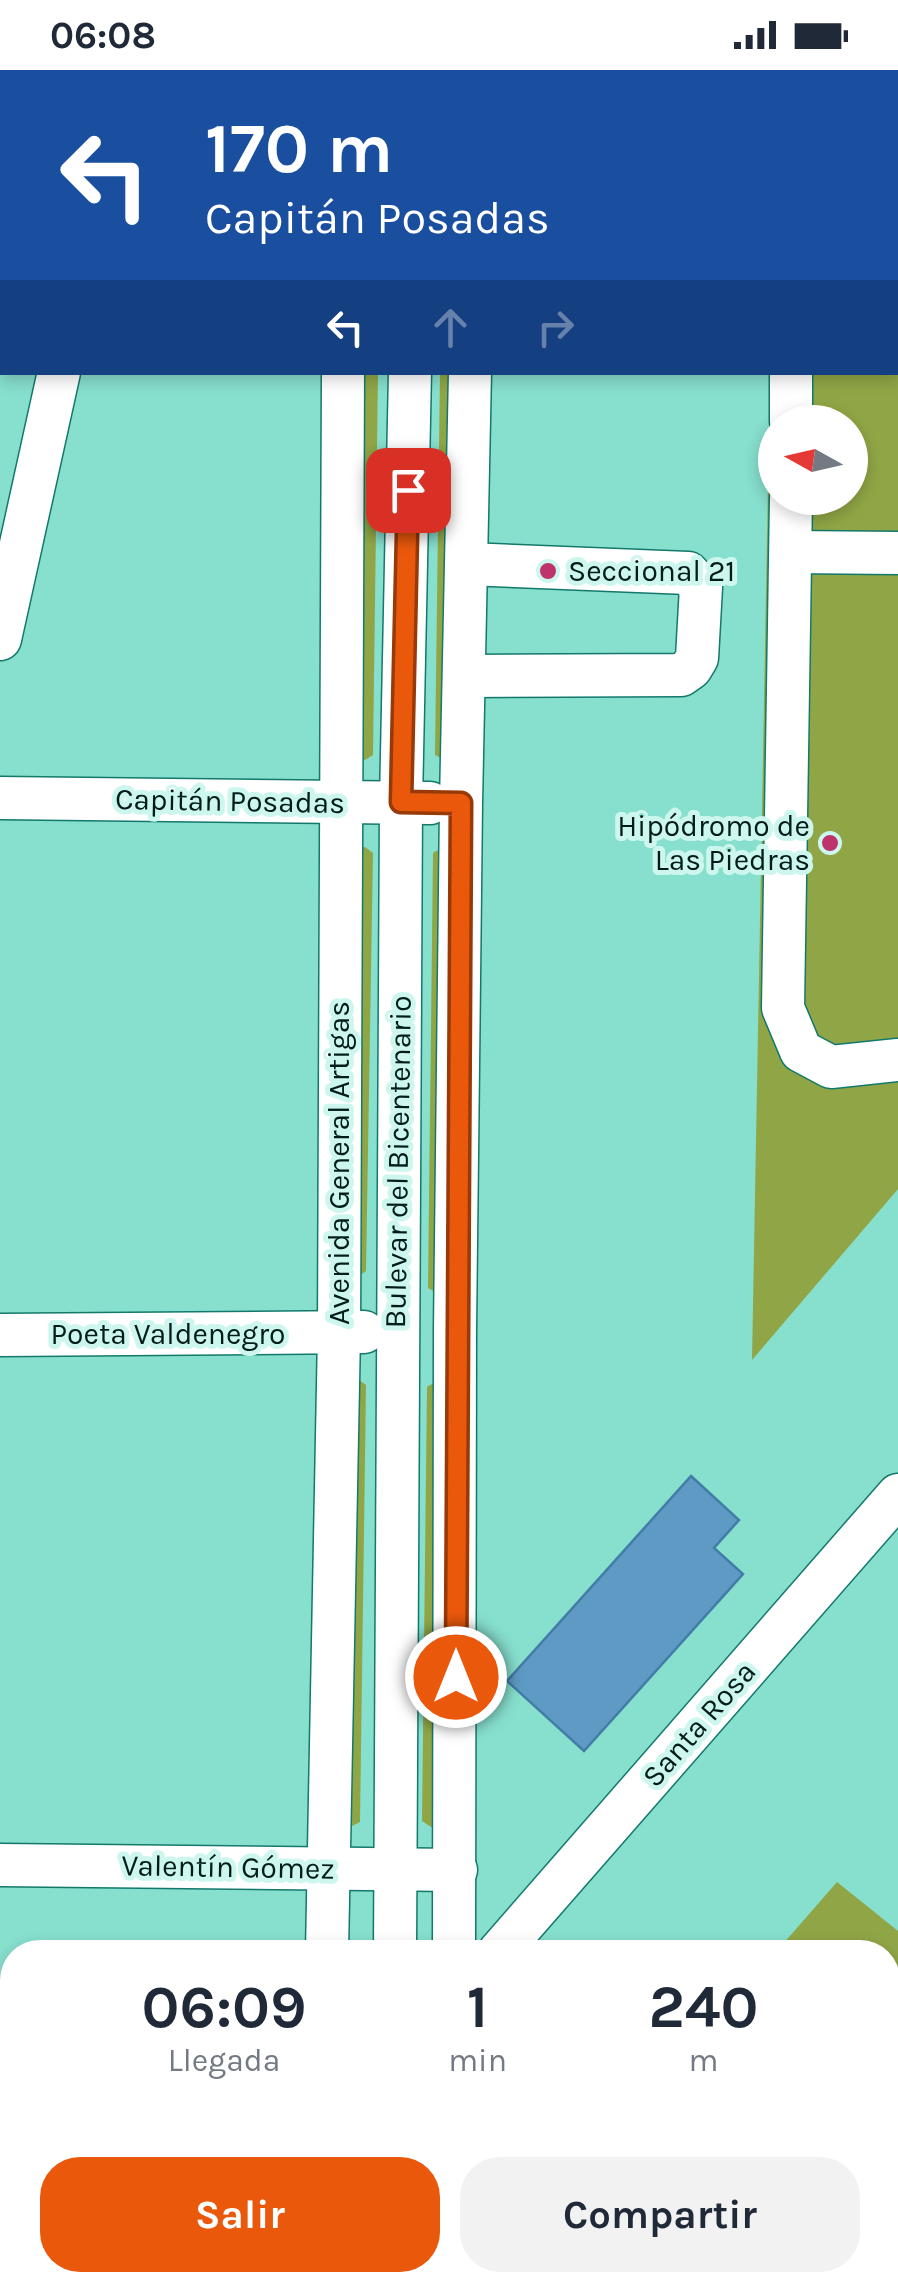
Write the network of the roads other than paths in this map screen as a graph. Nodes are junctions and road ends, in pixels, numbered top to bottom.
1 (58, 375) edge
2 (344, 375) edge
3 (410, 375) edge
4 (470, 375) edge
5 (791, 375) edge
6 (791, 405) edge
7 (791, 515) edge
8 (791, 552) junction
9 (898, 553) edge
10 (467, 564) junction
11 (0, 639) edge
12 (465, 676) junction
13 (0, 798) edge
14 (341, 802) junction
15 (401, 802) junction
16 (461, 803) junction
17 (898, 1060) edge
18 (455, 1330) junction
19 (396, 1332) junction
20 (339, 1333) junction
21 (0, 1335) edge
22 (898, 1496) edge
23 (0, 1864) edge
24 (328, 1868) junction
25 (395, 1868) junction
26 (456, 1870) junction
27 (327, 1940) edge
28 (394, 1940) edge
29 (454, 1940) edge
30 (510, 1940) edge

1 - 11 street
2 - 14 street, Avenida General Artigas
3 - 15 street, Bulevar del Bicentenario
4 - 10 street
5 - 6 street
7 - 8 street
8 - 9 street
8 - 17 street
10 - 12 street
10 - 12 street
12 - 16 street
13 - 14 street, Capitán Posadas
14 - 15 street, Capitán Posadas
14 - 20 street, Avenida General Artigas
15 - 16 street, Capitán Posadas
15 - 19 street, Bulevar del Bicentenario
16 - 18 street
18 - 19 street, Poeta Valdenegro
18 - 26 street
19 - 20 street, Poeta Valdenegro
19 - 25 street, Bulevar del Bicentenario
20 - 21 street, Poeta Valdenegro
20 - 24 street, Avenida General Artigas
22 - 30 street, Santa Rosa
23 - 24 street, Valentín Gómez
24 - 25 street, Valentín Gómez
24 - 27 street, Avenida General Artigas
25 - 26 street, Valentín Gómez
25 - 28 street, Bulevar del Bicentenario
26 - 29 street

